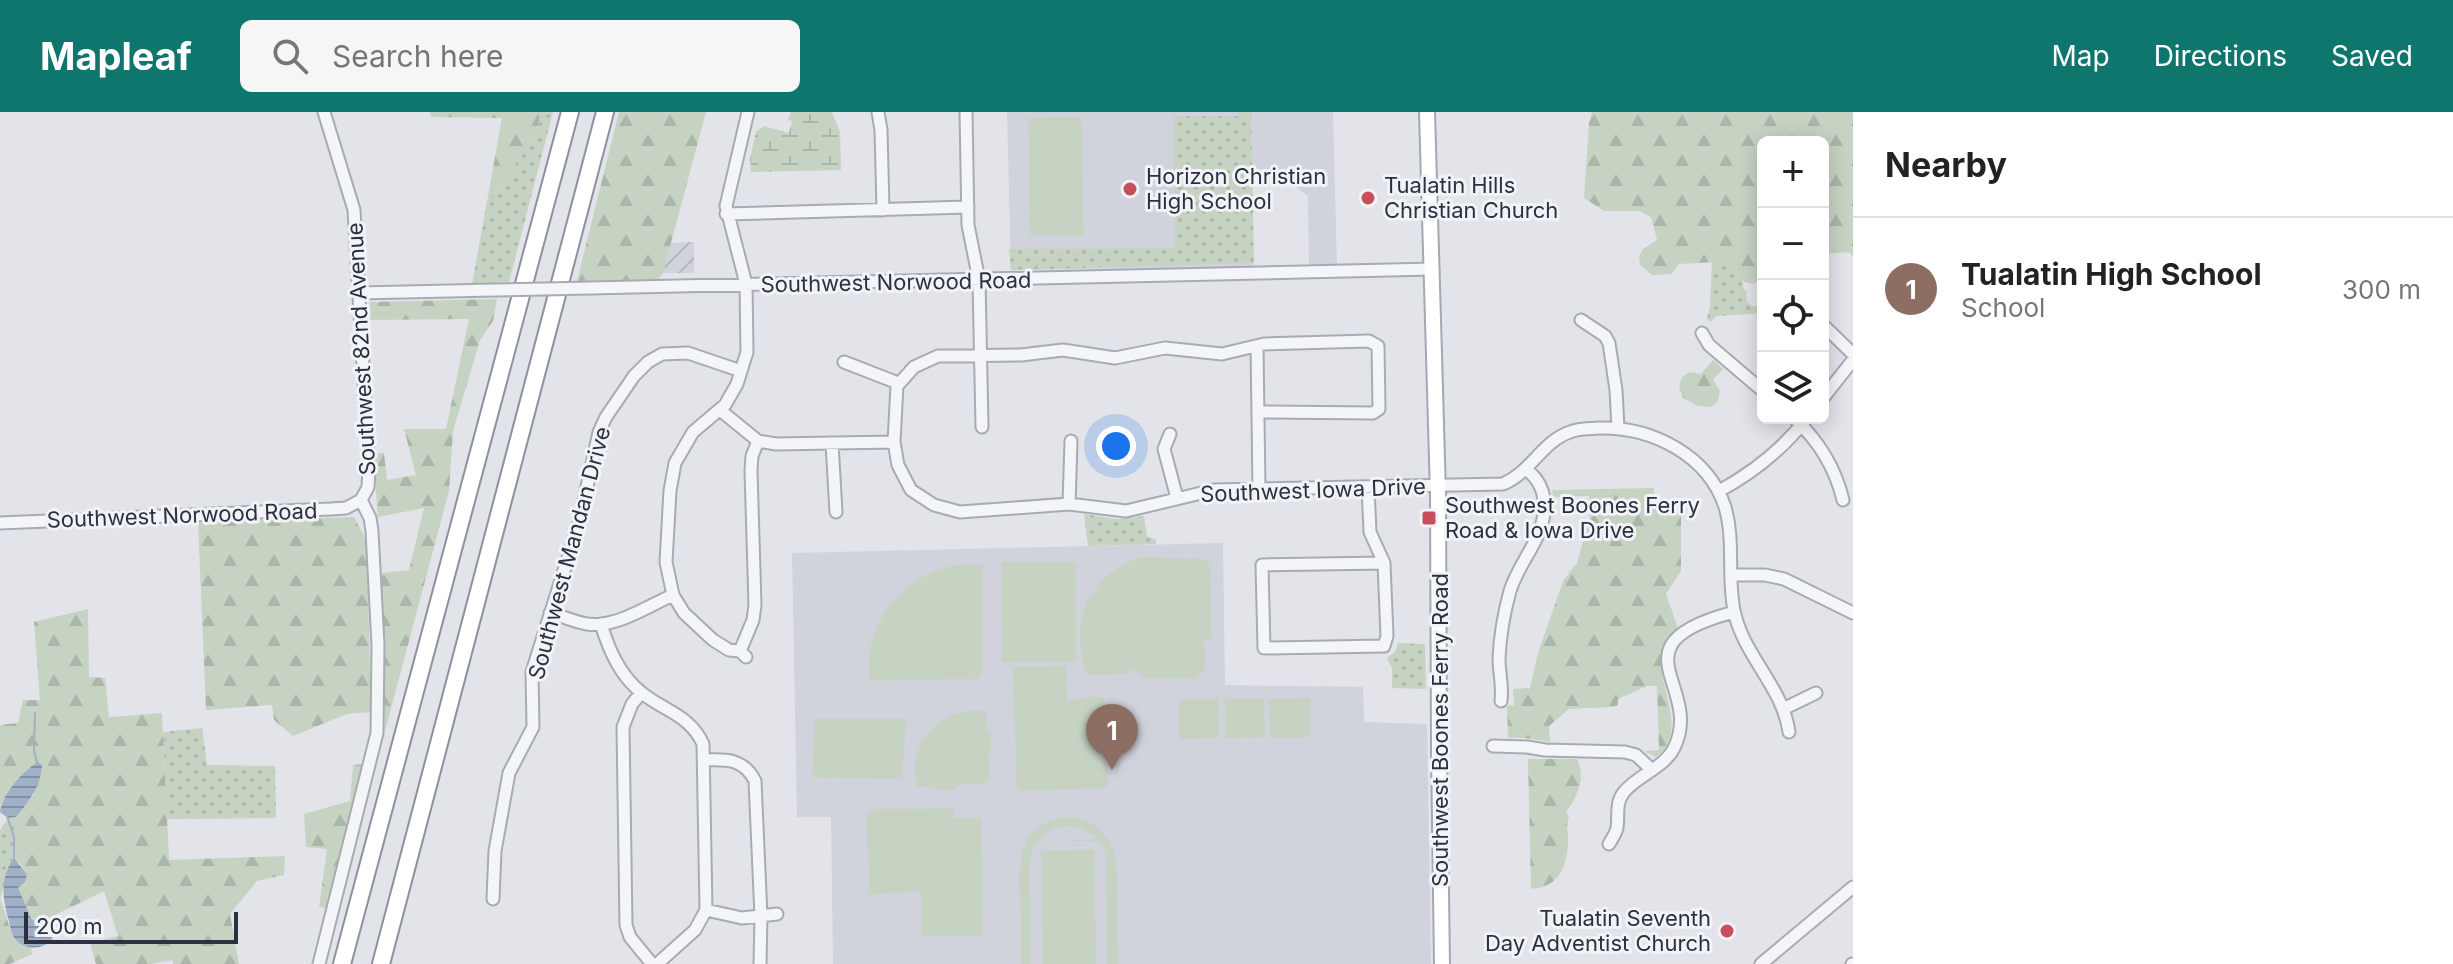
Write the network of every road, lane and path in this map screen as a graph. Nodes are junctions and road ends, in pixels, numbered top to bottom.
1 (324, 112) edge
2 (570, 112) edge
3 (605, 112) edge
4 (748, 112) edge
5 (878, 112) edge
6 (966, 112) edge
7 (1427, 112) edge
8 (968, 207) junction
9 (883, 210) junction
10 (726, 214) junction
11 (1433, 269) junction
12 (979, 280) junction
13 (746, 284) junction
14 (359, 293) junction
15 (1581, 320) dead end
16 (1829, 331) edge
17 (1702, 333) dead end
18 (1257, 346) junction
19 (981, 356) junction
20 (1853, 357) edge
21 (844, 362) dead end
22 (741, 371) junction
23 (898, 383) junction
24 (1757, 386) edge
25 (1829, 390) edge
26 (720, 410) junction
27 (1259, 412) junction
28 (1798, 424) edge
29 (1804, 424) edge
30 (982, 427) dead end
31 (1618, 428) junction
32 (1170, 434) dead end
33 (758, 441) junction
34 (1071, 441) dead end
35 (894, 442) junction
36 (832, 443) junction
37 (1527, 470) junction
38 (1438, 485) junction
39 (1368, 487) junction
40 (1259, 489) junction
41 (1719, 491) junction
42 (1177, 498) junction
43 (361, 500) junction
44 (1843, 500) dead end
45 (1069, 504) junction
46 (836, 512) dead end
47 (0, 523) edge
48 (1384, 563) junction
49 (1732, 575) junction
50 (673, 595) junction
51 (1734, 612) junction
52 (550, 613) junction
53 (1853, 613) edge
54 (601, 624) junction
55 (641, 693) junction
56 (1816, 693) dead end
57 (1501, 701) dead end
58 (1783, 709) junction
59 (1789, 732) dead end
60 (1493, 746) dead end
61 (705, 760) junction
62 (1652, 770) junction
63 (1609, 844) dead end
64 (1853, 887) edge
65 (493, 899) dead end
66 (706, 910) junction
67 (777, 914) dead end
68 (761, 916) junction
69 (319, 964) edge
70 (342, 964) edge
71 (381, 964) edge
72 (655, 964) edge
73 (760, 964) edge
74 (1442, 964) edge
75 (1761, 964) edge

1 - 14 street, Southwest 82nd Avenue
2 - 70 highway
3 - 71 highway
4 - 10 street
5 - 9 street
6 - 8 street
7 - 11 main road, Southwest Boones Ferry Road
8 - 9 street
8 - 12 street
9 - 10 street
10 - 13 street
11 - 12 street, Southwest Norwood Road
11 - 38 main road, Southwest Boones Ferry Road
12 - 13 street, Southwest Norwood Road
12 - 19 street
13 - 14 street, Southwest Norwood Road, bridge
13 - 22 street
14 - 43 street, Southwest 82nd Avenue
15 - 31 street
16 - 20 street
17 - 24 street
18 - 19 street
18 - 27 street
18 - 27 street
19 - 23 street
19 - 30 street
20 - 25 street
21 - 23 street
22 - 26 street
22 - 52 street, Southwest Mandan Drive
23 - 35 street, Southwest Iowa Drive
26 - 33 street
26 - 50 street
27 - 40 street
28 - 41 street
29 - 44 street
31 - 37 street, Southwest Iowa Drive
31 - 41 street, Southwest Iowa Drive
32 - 42 street
33 - 36 street
33 - 50 street
34 - 45 street
35 - 36 street
35 - 45 street, Southwest Iowa Drive
36 - 46 street
37 - 38 street, Southwest Iowa Drive
37 - 57 street
38 - 39 street, Southwest Iowa Drive
38 - 74 main road, Southwest Boones Ferry Road
39 - 40 street, Southwest Iowa Drive
39 - 48 street
40 - 42 street, Southwest Iowa Drive
41 - 49 street, Southwest Iowa Drive
42 - 45 street, Southwest Iowa Drive
43 - 47 street, Southwest Norwood Road
43 - 69 street, Southwest 82nd Avenue
48 - 48 street
49 - 51 street, Southwest Iowa Drive
49 - 53 street
50 - 54 street
51 - 58 street, Southwest Iowa Drive
51 - 62 street
52 - 54 street
52 - 65 street, Southwest Mandan Drive
54 - 55 street
55 - 61 street
55 - 72 street
56 - 58 street
58 - 59 street, Southwest Iowa Drive
60 - 62 street
61 - 66 street
61 - 68 street
62 - 63 street
64 - 75 street
66 - 68 street
66 - 72 street
67 - 68 street
68 - 73 street

